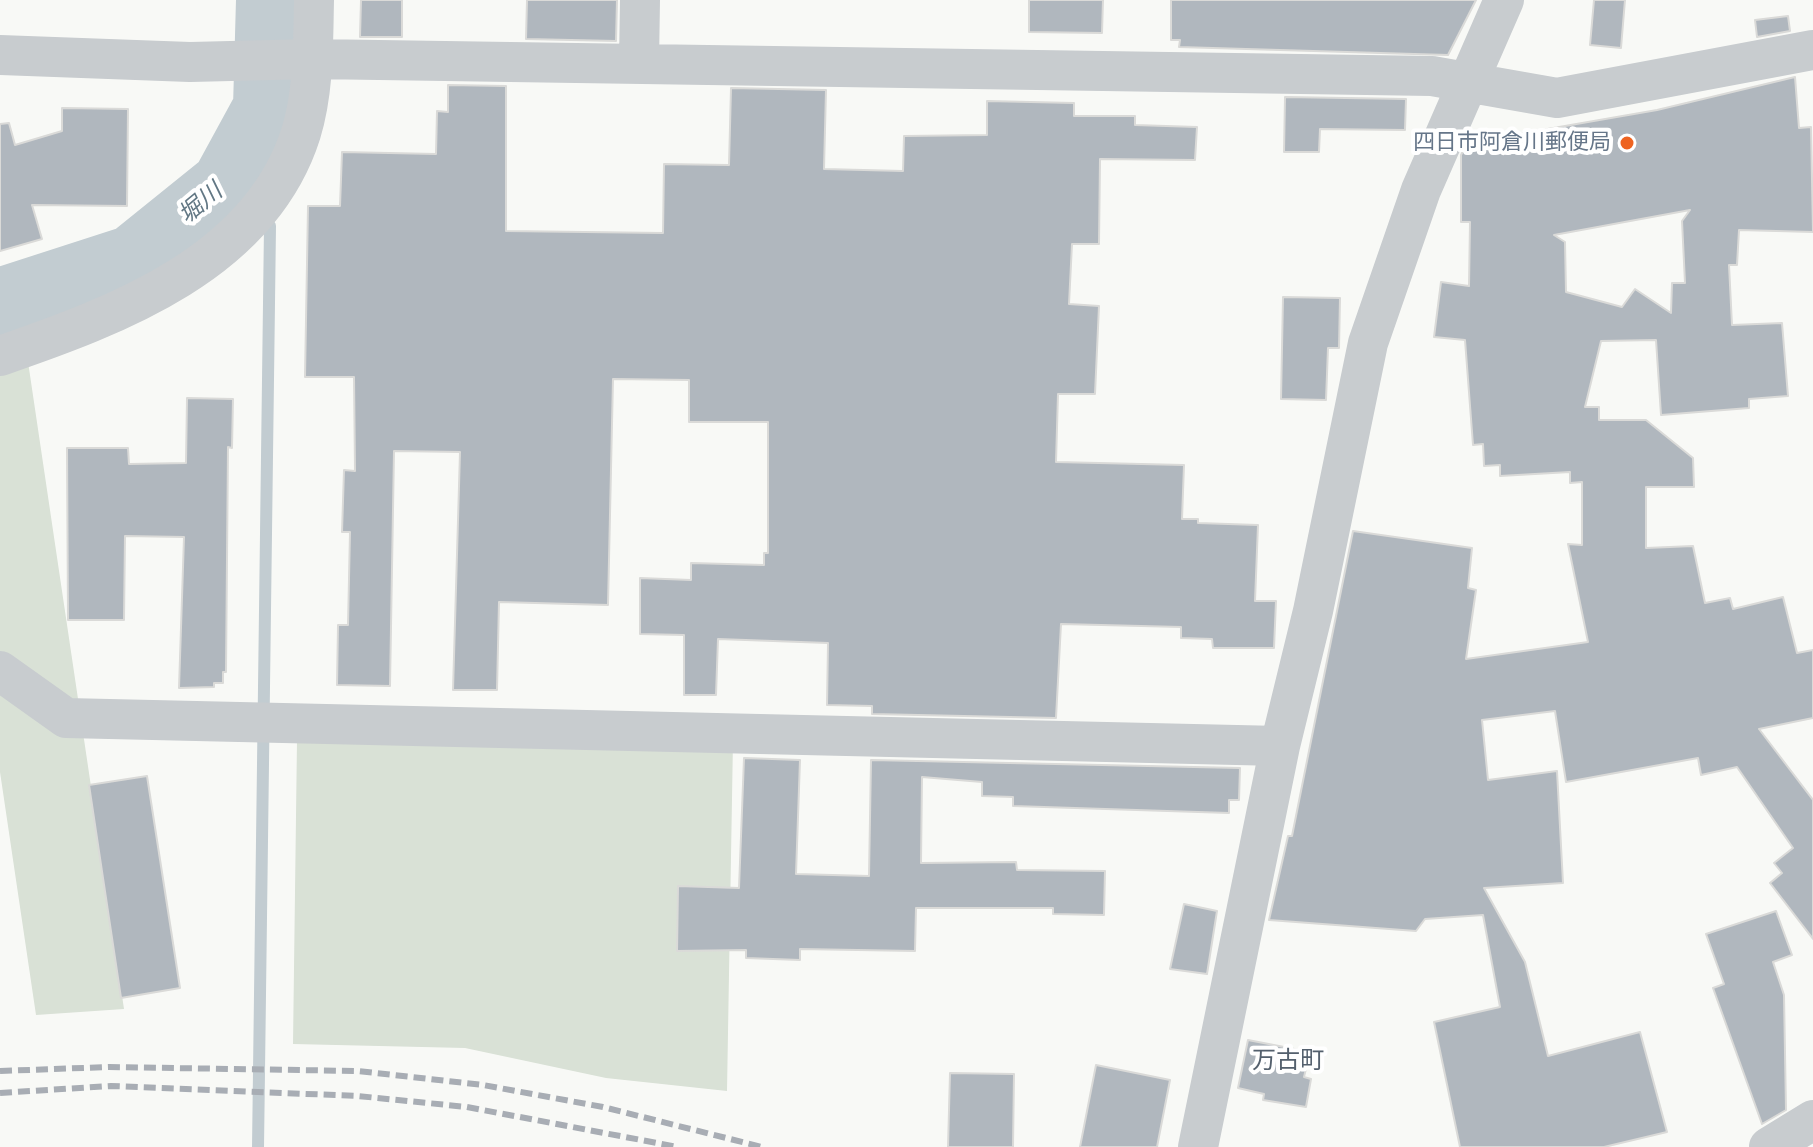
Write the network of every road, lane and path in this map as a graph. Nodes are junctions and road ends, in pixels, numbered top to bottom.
1 (314, 0) edge
2 (640, 0) edge
3 (1504, 0) edge
4 (1813, 50) edge
5 (0, 55) edge
6 (313, 59) junction
7 (639, 63) junction
8 (1467, 81) junction
9 (0, 356) edge
10 (0, 671) edge
11 (1280, 746) junction
12 (1813, 1120) edge
13 (1198, 1147) edge
14 (1769, 1147) edge

1 - 6 street
2 - 7 street
3 - 8 street
4 - 8 street
5 - 6 street
6 - 7 street
6 - 9 street
7 - 8 street
8 - 11 street
10 - 11 street
11 - 13 street
12 - 14 street

